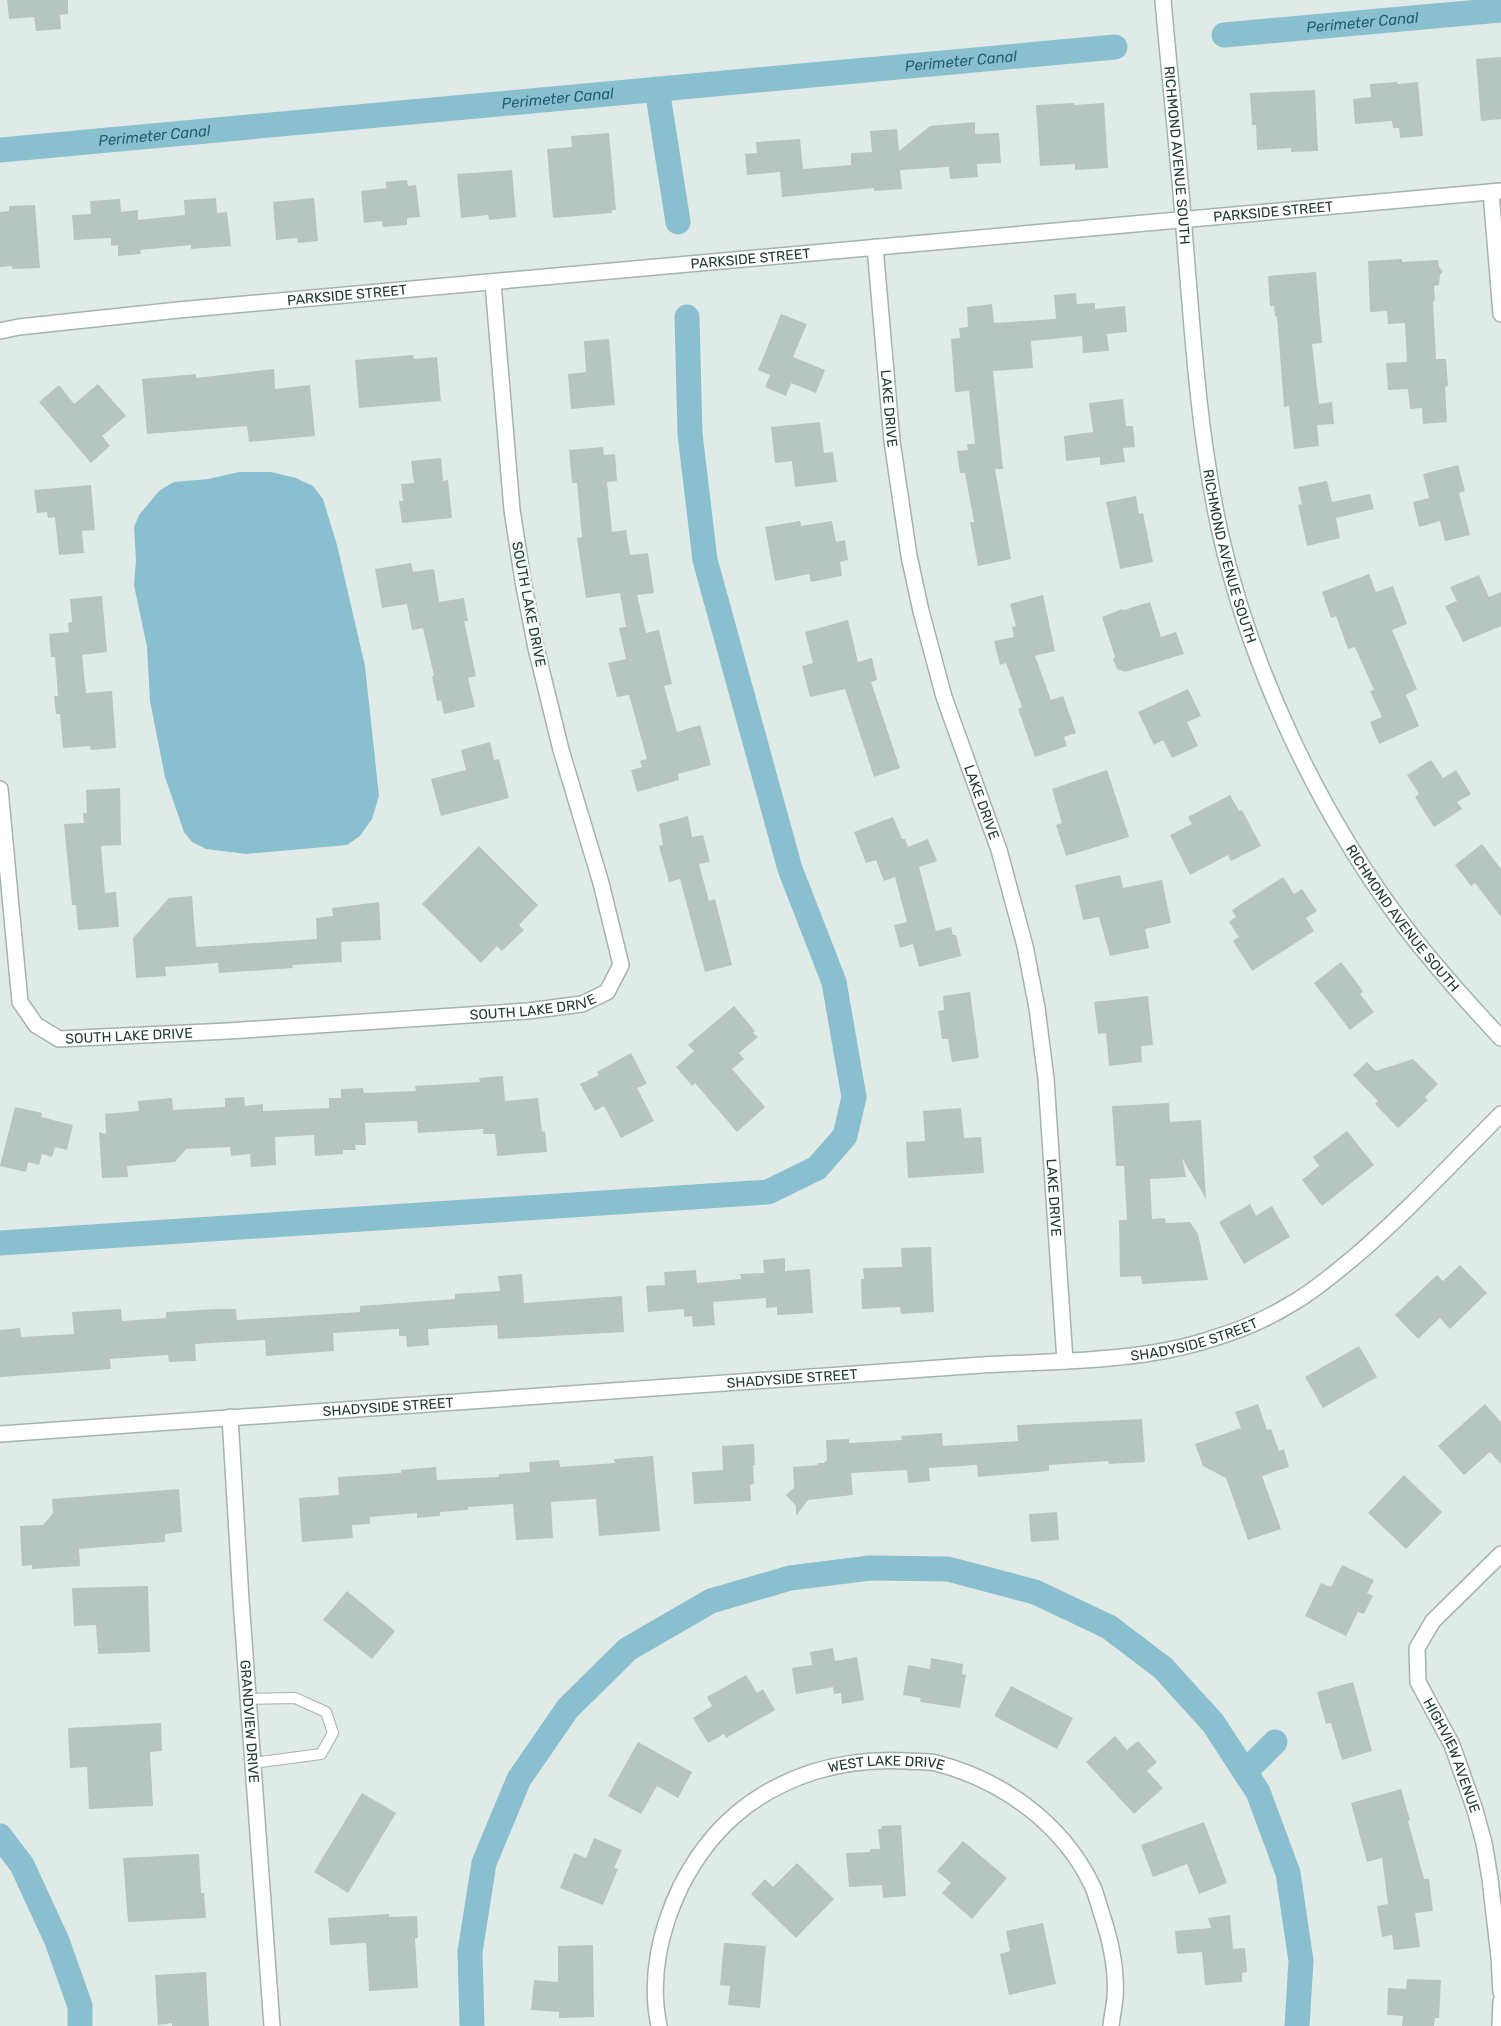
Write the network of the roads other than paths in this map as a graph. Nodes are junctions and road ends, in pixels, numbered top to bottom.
1 (1163, 0) edge
2 (1496, 191) edge
3 (1184, 219) junction
4 (875, 247) junction
5 (493, 283) junction
6 (1501, 314) edge
7 (0, 331) edge
8 (0, 788) edge
9 (1501, 1038) edge
10 (1501, 1114) edge
11 (1065, 1361) junction
12 (230, 1417) junction
13 (0, 1434) edge
14 (1501, 1554) edge
15 (248, 1699) junction
16 (253, 1763) junction
17 (1496, 1878) edge
18 (1501, 1992) edge
19 (1501, 2001) edge
20 (272, 2026) edge
21 (660, 2026) edge
22 (1111, 2026) edge
23 (1500, 2026) edge

1 - 3 street, RICHMOND AVENUE SOUTH
2 - 3 street, PARKSIDE STREET
2 - 6 street
3 - 4 street, PARKSIDE STREET
3 - 9 street, RICHMOND AVENUE SOUTH
4 - 5 street, PARKSIDE STREET
4 - 11 street, LAKE DRIVE
5 - 7 street, PARKSIDE STREET
5 - 8 street, SOUTH LAKE DRIVE
10 - 11 street, SHADYSIDE STREET
11 - 12 street, SHADYSIDE STREET
12 - 13 street, SHADYSIDE STREET
12 - 15 street, GRANDVIEW DRIVE
14 - 17 street, HIGHVIEW AVENUE
15 - 16 street, GRANDVIEW DRIVE
15 - 16 lane
16 - 20 street, GRANDVIEW DRIVE
17 - 18 street, HIGHVIEW AVENUE
19 - 23 street
21 - 22 street, WEST LAKE DRIVE

